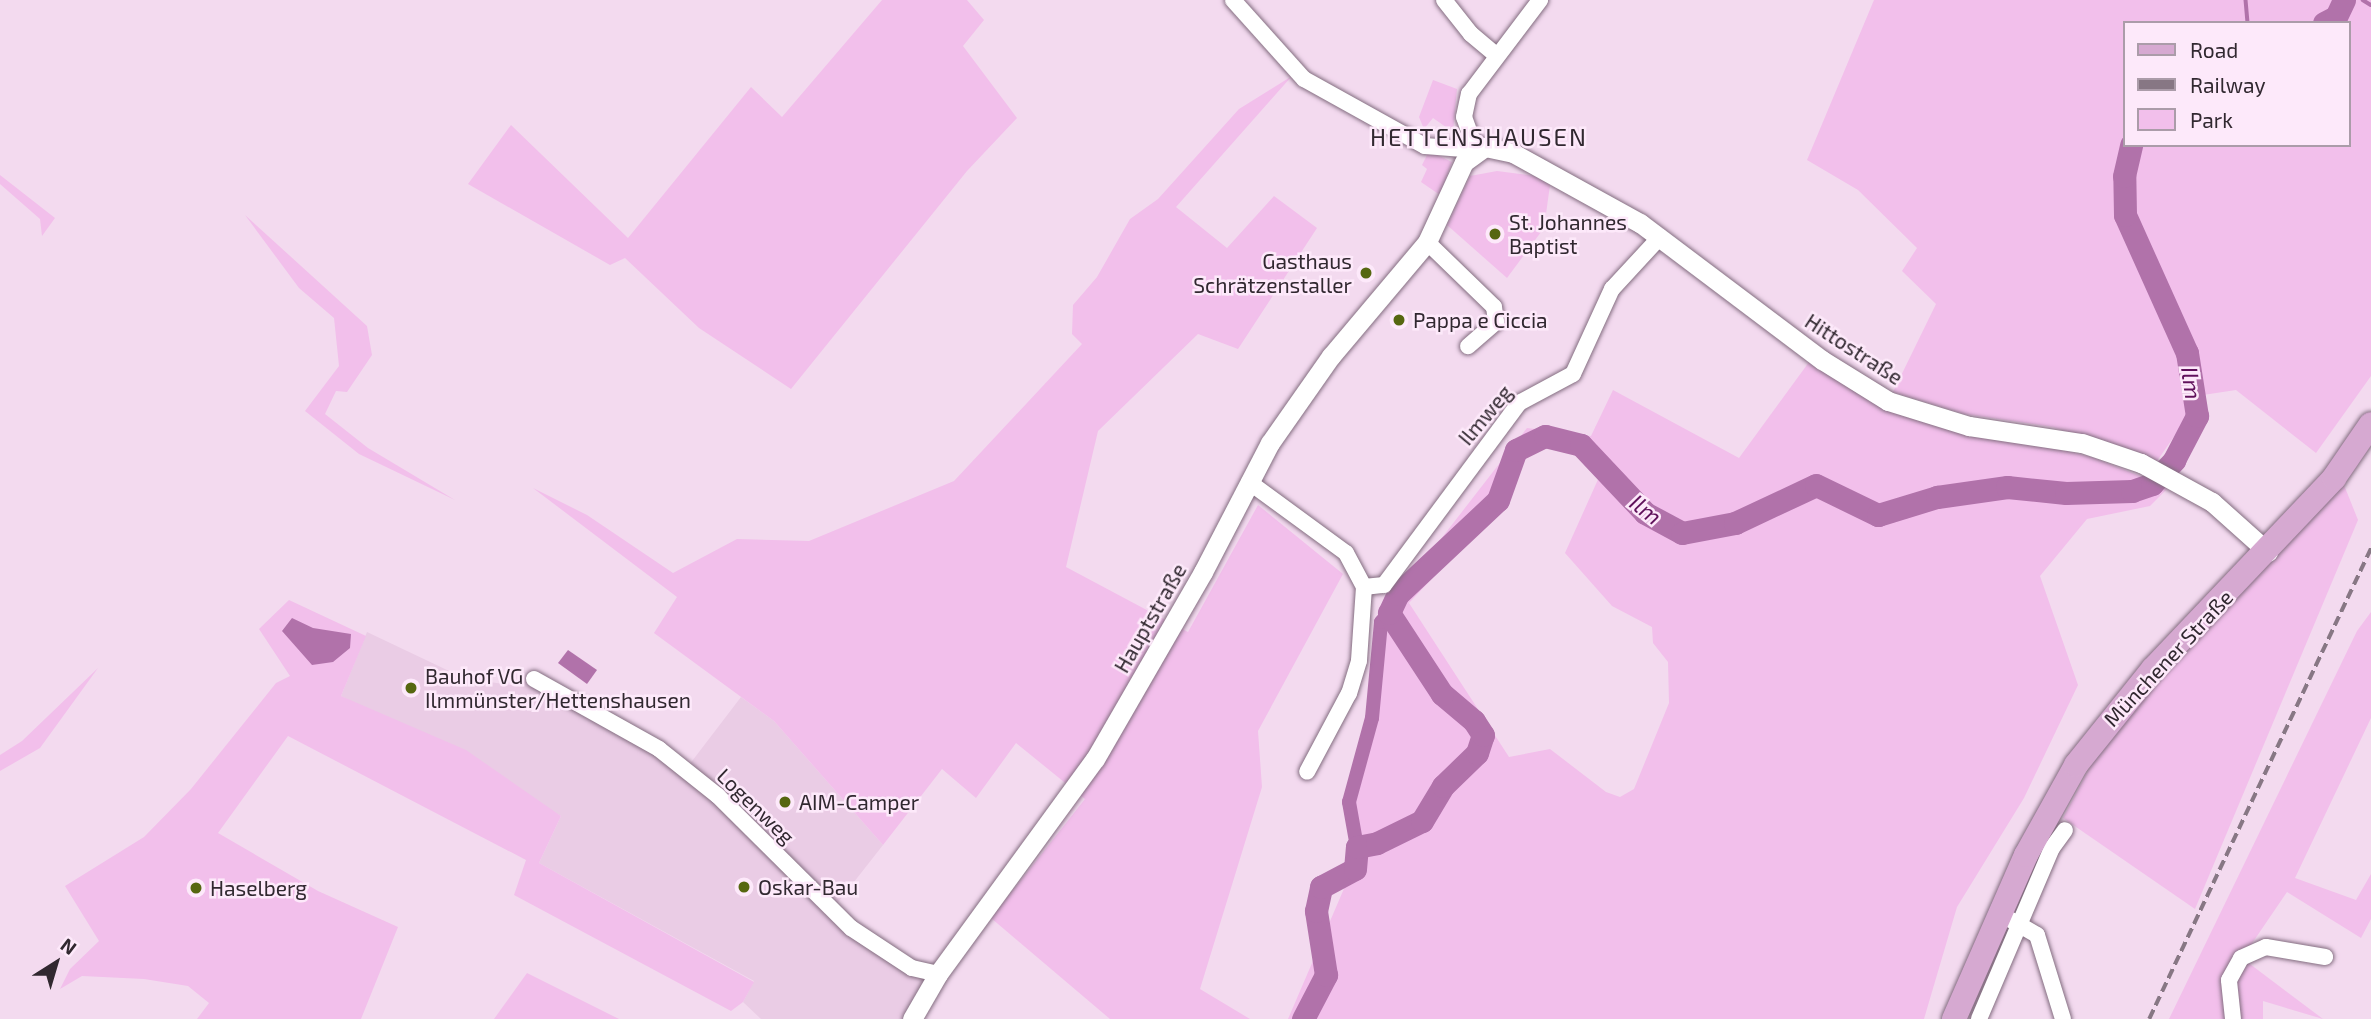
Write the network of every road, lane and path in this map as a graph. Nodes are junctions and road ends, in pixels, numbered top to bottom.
1 (1233, 0) edge
2 (1444, 0) edge
3 (1540, 0) edge
4 (1497, 57) junction
5 (1476, 150) junction
6 (1660, 237) junction
7 (1427, 242) junction
8 (1468, 346) dead end
9 (2371, 424) edge
10 (1249, 482) junction
11 (2268, 552) junction
12 (1364, 587) junction
13 (534, 679) dead end
14 (1307, 772) dead end
15 (2065, 830) dead end
16 (2009, 919) junction
17 (2325, 957) dead end
18 (938, 974) junction
19 (912, 1019) edge
20 (1954, 1019) edge
21 (1979, 1019) edge
22 (2063, 1019) edge
23 (2233, 1019) edge

1 - 5 street
2 - 4 street
3 - 4 street
4 - 5 street
5 - 6 street, Hittostraße
5 - 7 street, Hauptstraße
6 - 11 street, Hittostraße
6 - 12 street, Ilmweg
7 - 8 street
7 - 10 street, Hauptstraße
9 - 11 main road, Münchener Straße
10 - 12 street
10 - 18 street, Hauptstraße
11 - 16 main road, Münchener Straße
12 - 14 street
13 - 18 street, Logenweg
15 - 16 street, Münchener Straße
16 - 20 main road
16 - 21 street, Münchener Straße
16 - 22 street
17 - 23 street
18 - 19 street, Hauptstraße

